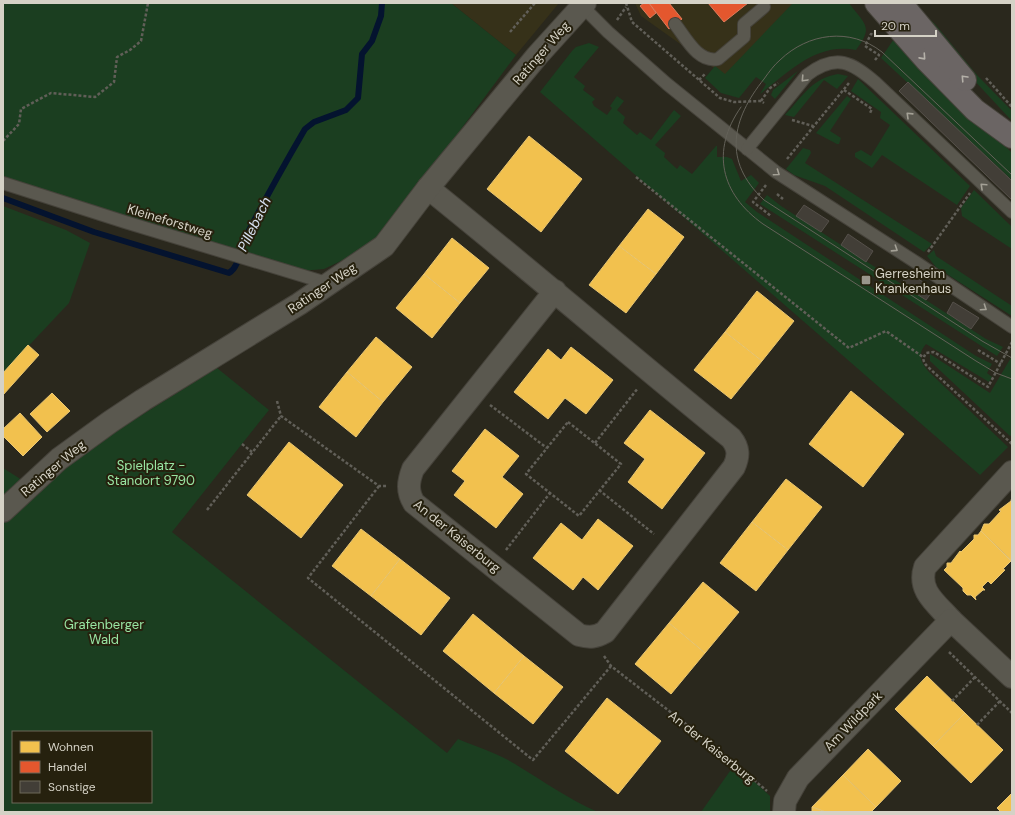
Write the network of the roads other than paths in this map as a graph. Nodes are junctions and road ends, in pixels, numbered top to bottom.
1 (876, 3) edge
2 (901, 3) edge
3 (584, 4) edge
4 (765, 4) edge
5 (675, 24) dead end
6 (1009, 134) edge
7 (747, 149) junction
8 (3, 183) edge
9 (428, 188) junction
10 (1012, 212) edge
11 (330, 284) junction
12 (555, 291) junction
13 (1012, 327) edge
14 (1012, 472) edge
15 (3, 512) edge
16 (951, 620) junction
17 (1012, 677) edge
18 (784, 806) edge

1 -> 6 main road
6 -> 2 main road
3 - 7 lane
3 - 9 street, Ratinger Weg
4 - 5 lane
10 -> 7 lane
7 -> 13 lane
8 - 11 lane, Kleineforstweg
9 - 11 street, Ratinger Weg
9 - 12 street
11 - 15 street, Ratinger Weg
12 - 12 street, An der Kaiserburg
14 - 16 street
16 - 17 street
16 - 18 street, Am Wildpark

